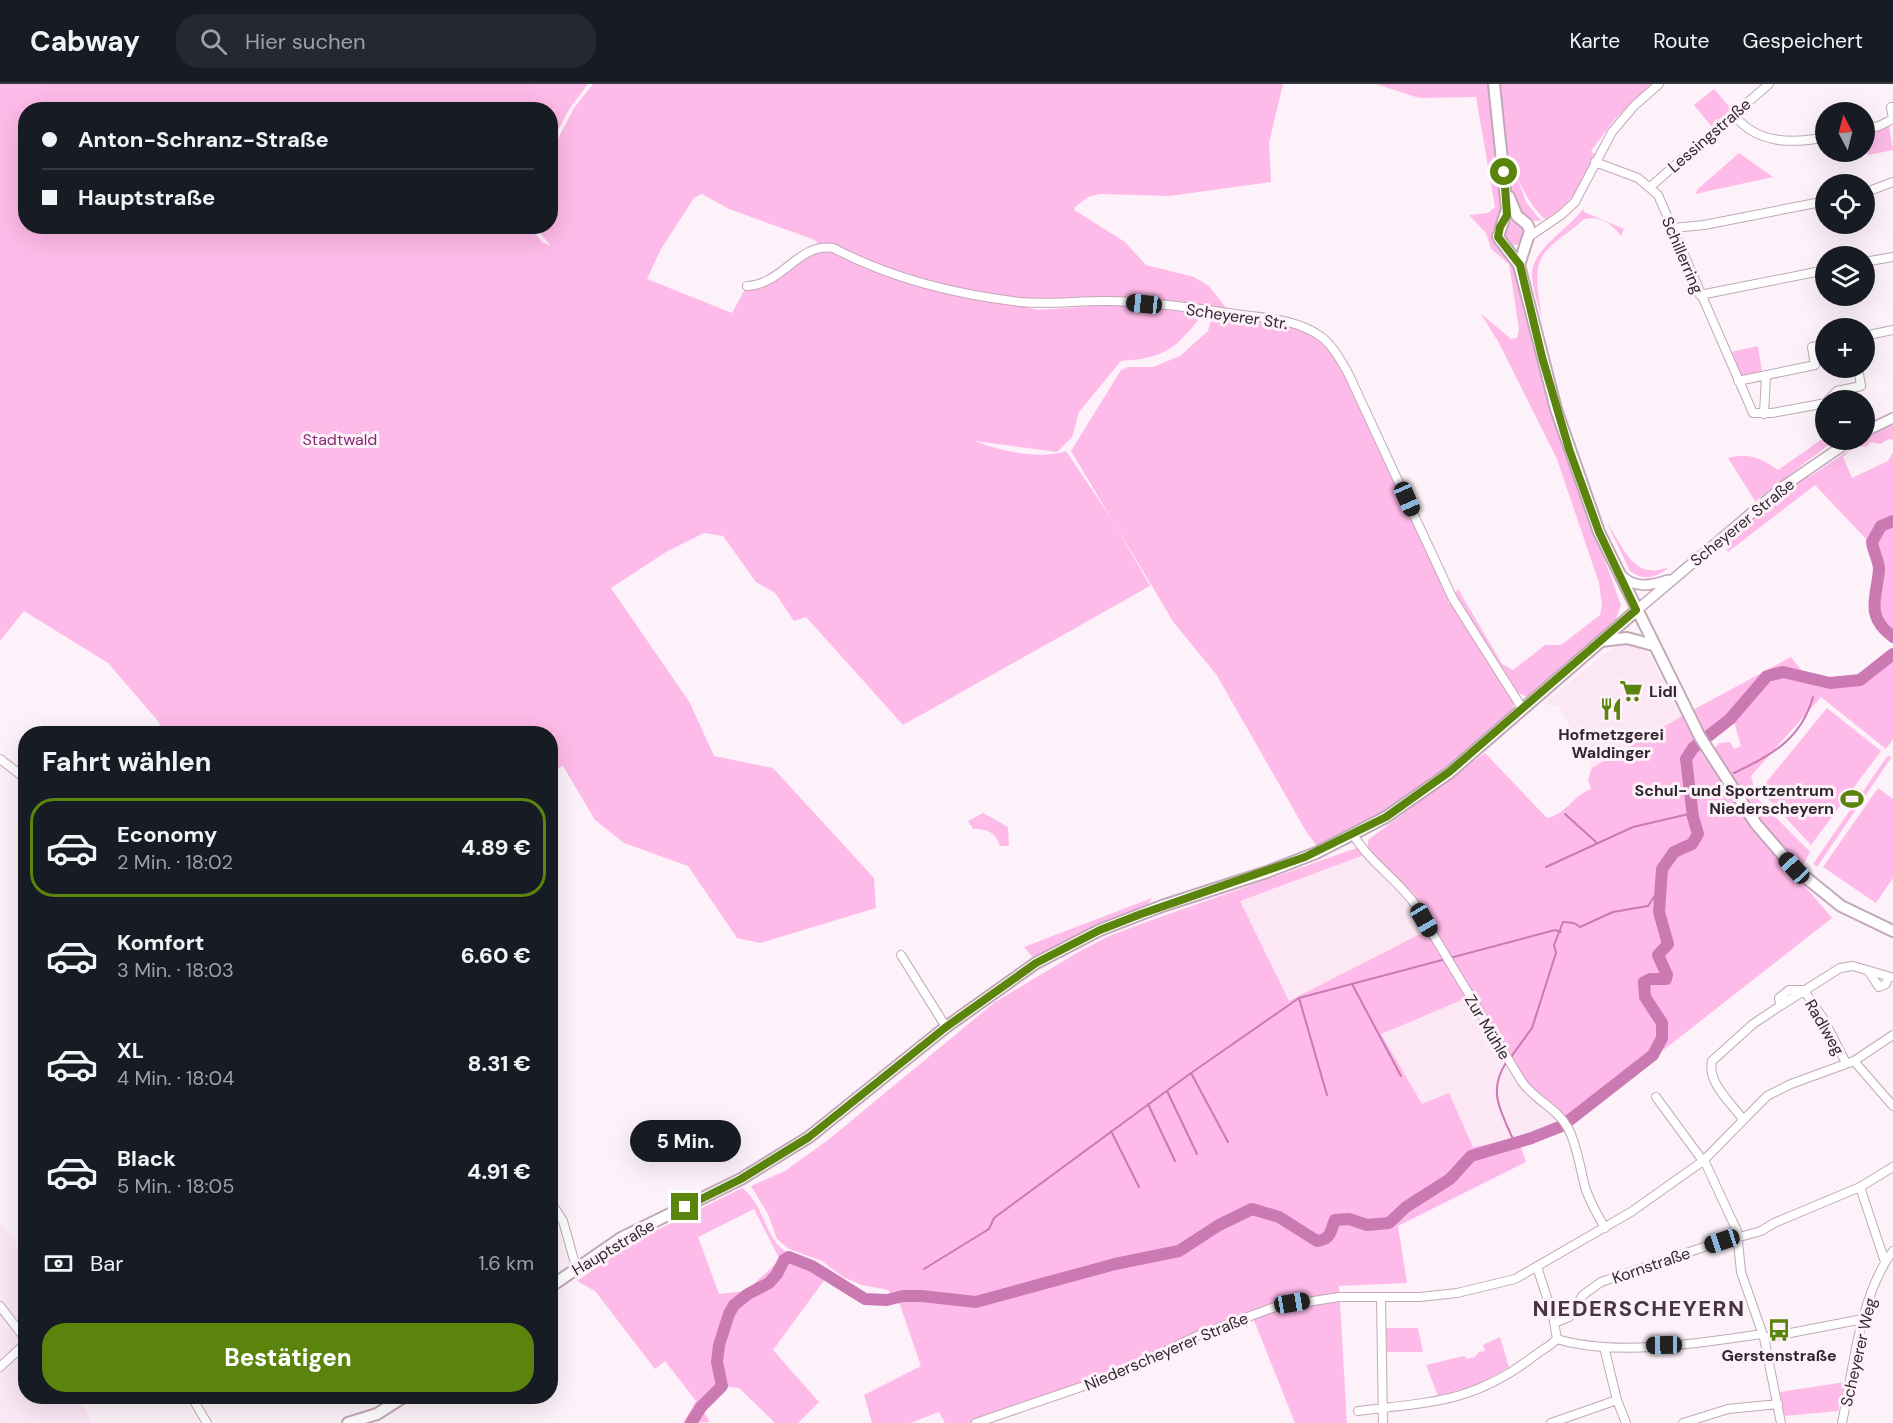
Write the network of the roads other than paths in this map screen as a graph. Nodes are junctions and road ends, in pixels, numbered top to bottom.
1 (1494, 84) edge
2 (1659, 84) edge
3 (1768, 84) edge
4 (1893, 107) edge
5 (1734, 115) junction
6 (1893, 119) edge
7 (1875, 127) edge
8 (1815, 139) edge
9 (1595, 162) junction
10 (1893, 182) edge
11 (1650, 187) junction
12 (1875, 188) edge
13 (1506, 189) junction
14 (1815, 203) edge
15 (1505, 221) junction
16 (1524, 221) junction
17 (1547, 224) junction
18 (1672, 228) junction
19 (1528, 241) junction
20 (1507, 248) junction
21 (1893, 257) edge
22 (1875, 260) edge
23 (1520, 265) junction
24 (1815, 272) edge
25 (747, 286) dead end
26 (1700, 295) junction
27 (1893, 330) edge
28 (1875, 334) edge
29 (1815, 346) edge
30 (1815, 365) edge
31 (1815, 365) edge
32 (1766, 375) junction
33 (1860, 378) edge
34 (1738, 381) junction
35 (1842, 390) edge
36 (1815, 404) edge
37 (1764, 414) junction
38 (1893, 417) edge
39 (1875, 426) edge
40 (1837, 450) edge
41 (1617, 572) junction
42 (1673, 579) junction
43 (1636, 610) junction
44 (1601, 641) junction
45 (1653, 645) junction
46 (1522, 708) junction
47 (0, 759) edge
48 (18, 773) edge
49 (1353, 834) junction
50 (1893, 931) edge
51 (901, 955) dead end
52 (1869, 972) junction
53 (1804, 991) junction
54 (946, 1027) junction
55 (1893, 1035) edge
56 (1850, 1062) junction
57 (1656, 1097) dead end
58 (1893, 1106) edge
59 (1742, 1118) junction
60 (1703, 1161) junction
61 (1893, 1167) edge
62 (1860, 1187) junction
63 (558, 1213) edge
64 (1605, 1228) junction
65 (1738, 1237) junction
66 (1893, 1251) edge
67 (1885, 1262) junction
68 (576, 1267) junction
69 (1537, 1267) junction
70 (558, 1281) edge
71 (1382, 1297) junction
72 (0, 1306) edge
73 (1863, 1319) junction
74 (1554, 1323) junction
75 (18, 1331) edge
76 (1763, 1336) junction
77 (1557, 1340) junction
78 (1604, 1347) junction
79 (18, 1350) edge
80 (0, 1367) edge
81 (1617, 1400) junction
82 (196, 1404) edge
83 (393, 1404) edge
84 (1778, 1404) junction
85 (1383, 1408) junction
86 (1845, 1410) junction
87 (1358, 1411) dead end
88 (1695, 1421) edge
89 (207, 1423) edge
90 (348, 1423) edge
91 (976, 1423) edge
92 (1383, 1423) edge
93 (1551, 1423) edge
94 (1626, 1423) edge
95 (1683, 1423) edge
96 (1780, 1423) edge
97 (1842, 1423) edge
98 (1849, 1423) edge

1 - 13 main road
2 - 9 street
3 - 5 street, Lessingstraße
4 - 6 street
5 - 8 street
5 - 11 street, Lessingstraße
6 - 7 street
9 - 11 street, Schillerring
9 - 17 street
10 - 12 street
11 - 18 street, Schillerring
13 - 15 main road
13 - 16 main road
14 - 18 street
15 - 16 main road
15 - 20 main road
16 - 17 street
16 - 19 main road
17 - 19 street
18 - 26 street, Schillerring
19 - 20 main road
19 - 23 main road
20 - 23 main road
21 - 22 street
23 - 41 main road
24 - 26 street
25 - 46 street, Scheyerer Str.
26 - 34 street, Schillerring
27 - 28 street
29 - 30 street
31 - 32 street
32 - 34 street
32 - 37 street
33 - 35 street
34 - 37 street, Schillerring
36 - 37 street
38 - 39 street
40 - 42 street, Scheyerer Straße
41 - 42 street
41 - 43 main road
42 - 43 street, Scheyerer Straße
43 - 44 main road, Hauptstraße
43 - 45 main road
44 - 45 main road
44 - 46 main road, Hauptstraße
45 - 50 main road
46 - 49 main road, Hauptstraße
47 - 48 street
49 - 54 main road, Hauptstraße
49 - 64 street, Zur Mühle
51 - 54 street
52 - 52 street
52 - 53 street
53 - 56 street, Radlweg
53 - 59 street
54 - 68 main road, Hauptstraße
55 - 56 street, Niederscheyerer Straße
56 - 58 street
56 - 59 street, Niederscheyerer Straße
57 - 60 street
59 - 60 street, Niederscheyerer Straße
60 - 64 street, Niederscheyerer Straße
60 - 65 street
61 - 62 street, Kornstraße
62 - 65 street, Kornstraße
62 - 67 street
63 - 68 street
64 - 69 street, Niederscheyerer Straße
65 - 74 street, Kornstraße
65 - 76 street
66 - 67 street, Scheyerer Weg
67 - 73 street, Scheyerer Weg
68 - 70 main road, Hauptstraße
69 - 71 street, Niederscheyerer Straße
69 - 74 street
71 - 85 street
71 - 91 street, Niederscheyerer Straße
72 - 75 street
73 - 76 street
73 - 86 street, Scheyerer Weg
74 - 77 street
76 - 78 street
76 - 84 street
77 - 78 street
77 - 85 street
78 - 81 street
79 - 80 street
81 - 93 street
81 - 94 street
82 - 89 street
83 - 90 main road
84 - 88 street
84 - 96 street
85 - 87 street
85 - 92 street
86 - 97 street, Scheyerer Weg
86 - 98 street
88 - 95 street

